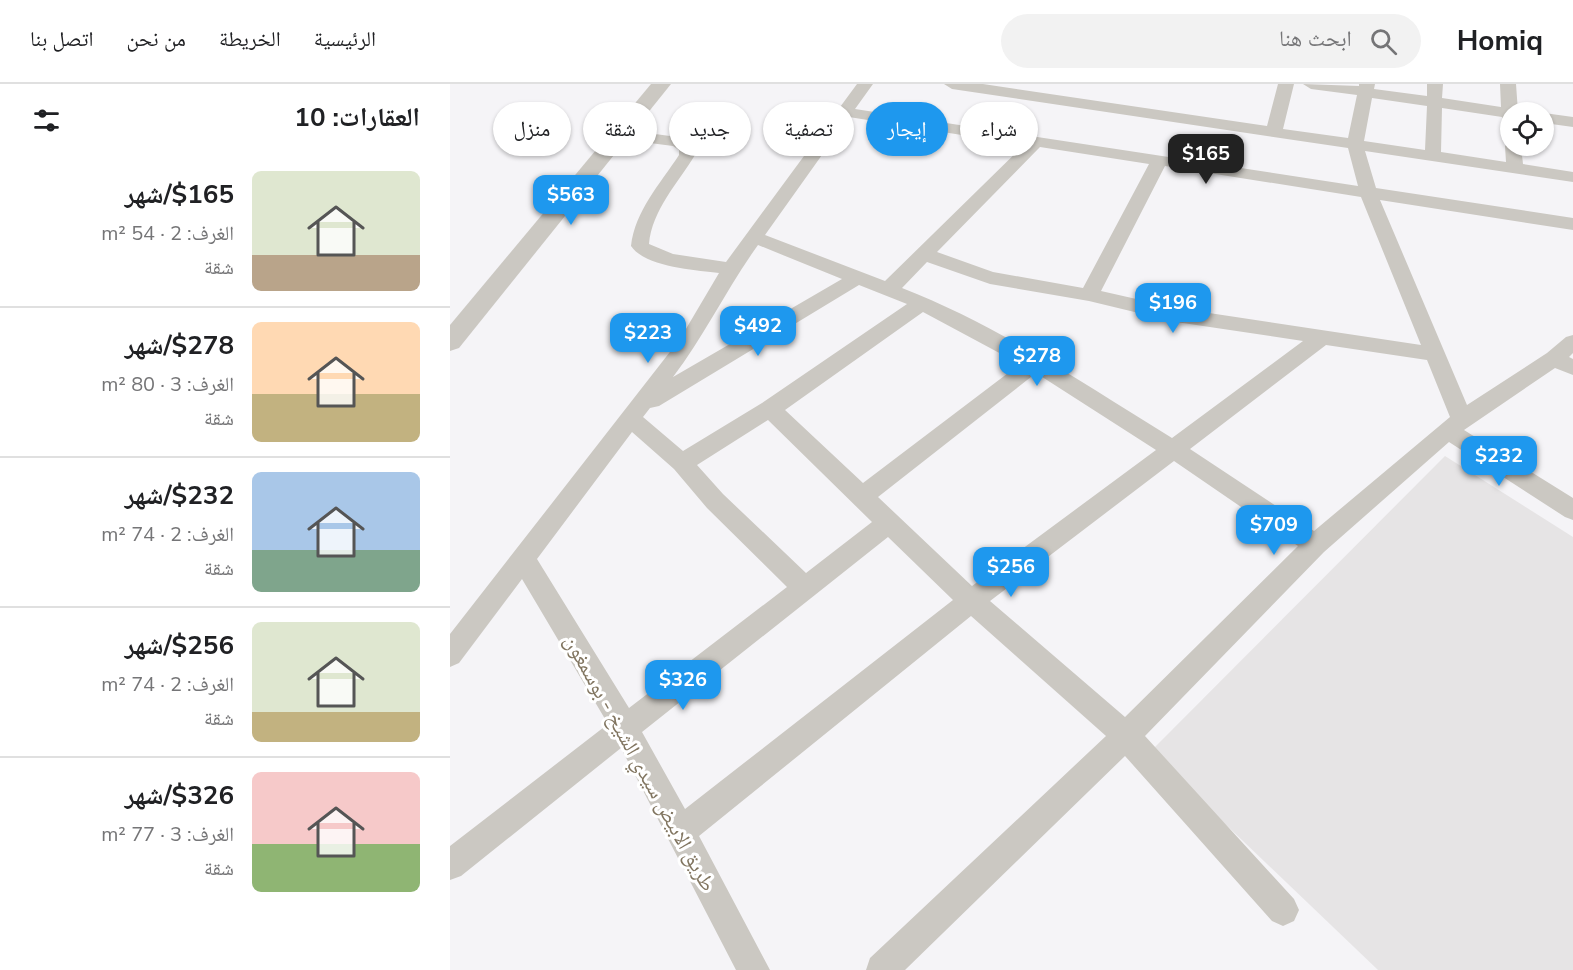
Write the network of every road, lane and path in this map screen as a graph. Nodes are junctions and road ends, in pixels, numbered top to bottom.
1 (661, 84) edge
2 (865, 84) edge
3 (952, 84) edge
4 (1286, 84) edge
5 (1311, 84) edge
6 (1435, 84) edge
7 (1508, 84) edge
8 (1366, 88) edge
9 (1045, 91) edge
10 (646, 102) edge
11 (852, 102) edge
12 (1435, 102) junction
13 (1509, 102) edge
14 (854, 114) edge
15 (1500, 116) edge
16 (1554, 119) edge
17 (1573, 122) edge
18 (960, 129) edge
19 (1274, 132) junction
20 (657, 139) edge
21 (1038, 141) edge
22 (1355, 145) junction
23 (602, 156) edge
24 (812, 156) edge
25 (1022, 156) edge
26 (1514, 156) edge
27 (1433, 157) junction
28 (1160, 160) junction
29 (1515, 168) junction
30 (1573, 177) edge
31 (1368, 192) junction
32 (1573, 224) edge
33 (754, 237) junction
34 (926, 255) junction
35 (731, 269) junction
36 (857, 278) junction
37 (889, 289) junction
38 (1089, 295) junction
39 (922, 303) junction
40 (1321, 338) junction
41 (450, 342) edge
42 (1573, 342) edge
43 (1434, 354) junction
44 (1035, 363) junction
45 (1564, 363) edge
46 (770, 409) junction
47 (636, 412) junction
48 (1454, 424) junction
49 (1173, 449) junction
50 (682, 463) junction
51 (863, 496) junction
52 (1573, 510) edge
53 (888, 523) junction
54 (1315, 545) junction
55 (523, 558) junction
56 (806, 589) junction
57 (971, 601) junction
58 (450, 655) edge
59 (625, 727) junction
60 (1126, 736) junction
61 (680, 832) junction
62 (450, 865) edge
63 (1283, 910) dead end
64 (752, 969) edge
65 (882, 970) edge

1 - 10 street
2 - 11 street
3 - 9 street
4 - 19 street
5 - 8 street
6 - 12 street
7 - 13 street
8 - 12 street
8 - 22 street
9 - 19 street
12 - 15 street
12 - 27 street
14 - 18 street
16 - 17 street
19 - 22 street
20 - 35 street
21 - 28 street
22 - 27 street
22 - 31 street
23 - 41 street
24 - 33 street
25 - 34 street
26 - 29 street
27 - 29 street
28 - 31 street
28 - 38 street
29 - 30 street
31 - 32 street
31 - 43 street
33 - 35 street
33 - 36 street
34 - 37 street
34 - 38 street
35 - 47 street
36 - 37 street
36 - 47 street
37 - 39 street
38 - 40 street
39 - 44 street
39 - 46 street
40 - 43 street
40 - 49 street
42 - 45 street
43 - 48 street
44 - 49 street
44 - 51 street
45 - 48 street
46 - 50 street
46 - 51 street
47 - 50 street
47 - 55 street
48 - 52 street
48 - 54 street
49 - 54 street
49 - 57 street
50 - 56 street
51 - 53 street
53 - 56 street
53 - 57 street
54 - 60 street
55 - 58 street
55 - 59 street, طريق الابيض سيدي الشيخ - بوسمغون
56 - 59 street
57 - 60 street
57 - 61 street
59 - 61 street, طريق الابيض سيدي الشيخ - بوسمغون
59 - 62 street
60 - 63 street
60 - 65 street
61 - 64 street, طريق الابيض سيدي الشيخ - بوسمغون

